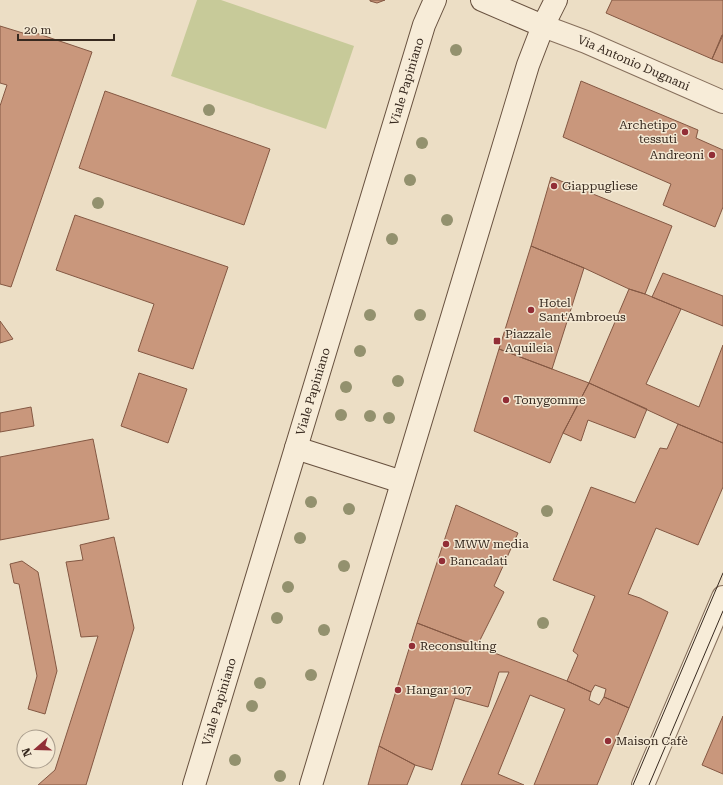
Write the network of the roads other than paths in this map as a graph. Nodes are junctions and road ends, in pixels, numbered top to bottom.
1 (435, 0) edge
2 (482, 0) edge
3 (556, 0) edge
4 (543, 26) junction
5 (723, 102) edge
6 (296, 448) junction
7 (402, 482) junction
8 (723, 597) edge
9 (194, 785) edge
10 (310, 785) edge
11 (643, 785) edge

1 - 6 main road, Viale Papiniano
2 - 4 main road
3 - 4 main road
4 - 5 main road, Via Antonio Dugnani
4 - 7 main road
6 - 7 main road
6 - 9 main road, Viale Papiniano
7 - 10 main road
8 - 11 main road

